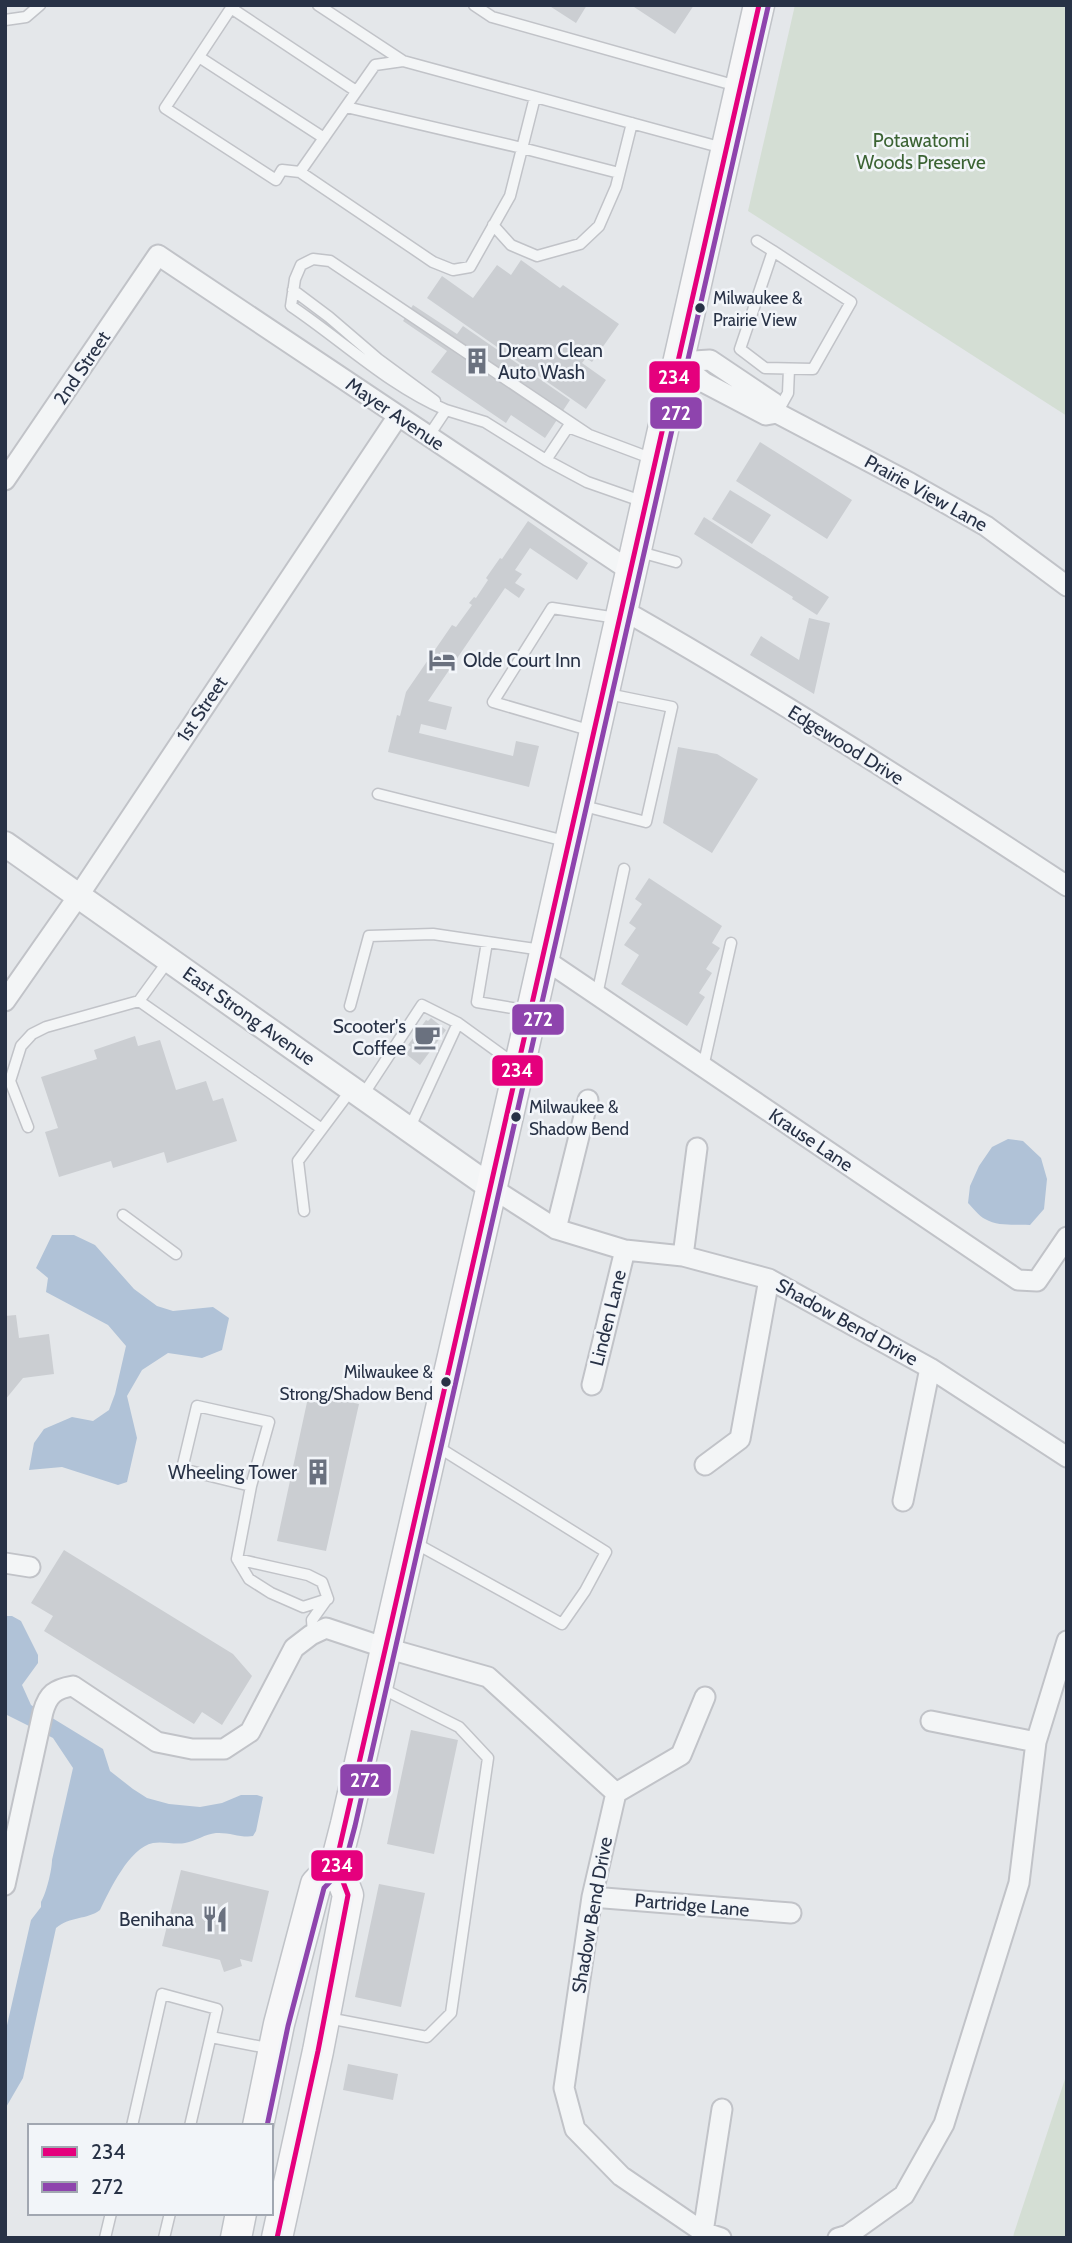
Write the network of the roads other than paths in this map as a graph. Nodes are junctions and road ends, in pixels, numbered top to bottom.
1 (40, 5) edge
2 (318, 5) edge
3 (474, 5) edge
4 (759, 5) edge
5 (232, 7) edge
6 (5, 20) edge
7 (199, 57) junction
8 (403, 61) junction
9 (741, 87) junction
10 (356, 92) junction
11 (535, 97) junction
12 (345, 107) junction
13 (632, 123) junction
14 (324, 138) junction
15 (522, 148) junction
16 (727, 149) junction
17 (300, 172) junction
18 (620, 173) junction
19 (493, 225) junction
20 (757, 241) dead end
21 (773, 251) junction
22 (158, 255) joint
23 (678, 362) junction
24 (789, 369) junction
25 (446, 410) junction
26 (777, 413) junction
27 (398, 416) junction
28 (589, 435) junction
29 (428, 436) junction
30 (546, 460) junction
31 (657, 460) junction
32 (5, 480) edge
33 (647, 504) junction
34 (634, 562) junction
35 (676, 562) dead end
36 (1067, 586) edge
37 (622, 614) junction
38 (604, 693) junction
39 (595, 731) junction
40 (378, 794) dead end
41 (577, 804) junction
42 (569, 842) junction
43 (5, 844) edge
44 (624, 869) dead end
45 (1067, 886) edge
46 (79, 895) junction
47 (487, 942) junction
48 (732, 943) dead end
49 (545, 955) junction
50 (169, 959) junction
51 (597, 996) junction
52 (5, 1001) edge
53 (139, 1001) junction
54 (350, 1006) dead end
55 (532, 1011) junction
56 (458, 1023) junction
57 (519, 1067) junction
58 (703, 1067) junction
59 (357, 1092) junction
60 (587, 1100) dead end
61 (28, 1127) dead end
62 (322, 1129) junction
63 (409, 1129) junction
64 (697, 1148) dead end
65 (492, 1188) junction
66 (304, 1212) dead end
67 (123, 1215) dead end
68 (556, 1230) junction
69 (1067, 1237) edge
70 (625, 1250) junction
71 (176, 1254) dead end
72 (682, 1256) junction
73 (769, 1279) junction
74 (930, 1368) junction
75 (592, 1385) dead end
76 (433, 1444) junction
77 (1067, 1457) edge
78 (705, 1465) dead end
79 (251, 1486) junction
80 (902, 1501) dead end
81 (411, 1541) junction
82 (237, 1559) junction
83 (5, 1563) edge
84 (30, 1567) dead end
85 (328, 1599) junction
86 (313, 1633) junction
87 (1067, 1641) edge
88 (386, 1648) junction
89 (378, 1686) junction
90 (705, 1697) dead end
91 (931, 1721) dead end
92 (1036, 1742) junction
93 (616, 1793) junction
94 (336, 1863) junction
95 (5, 1885) edge
96 (592, 1897) junction
97 (791, 1913) dead end
98 (324, 2017) junction
99 (211, 2037) junction
100 (273, 2049) junction
101 (722, 2109) dead end
102 (132, 2124) edge
103 (190, 2124) edge
104 (258, 2124) edge
105 (111, 2215) edge
106 (170, 2215) edge
107 (241, 2215) edge
108 (712, 2235) edge
109 (105, 2238) edge
110 (164, 2238) edge
111 (236, 2238) edge
112 (276, 2238) edge
113 (838, 2238) edge

1 - 6 lane
2 - 8 lane
3 - 9 lane
4 - 9 main road
5 - 7 lane
5 - 10 lane
7 - 14 lane
7 - 17 lane
8 - 10 lane
8 - 11 lane
9 - 16 main road
10 - 12 lane
11 - 13 lane
11 - 15 lane
12 - 14 lane
12 - 15 lane
13 - 16 lane
13 - 18 lane
14 - 17 lane
15 - 18 lane
15 - 19 lane
16 - 23 main road
17 - 19 lane
18 - 19 lane
20 - 21 lane
21 - 24 lane
21 - 24 lane
22 - 27 street, Mayer Avenue
22 - 32 street, 2nd Street
23 - 26 street, Prairie View Lane
23 - 31 main road
24 - 26 lane
25 - 28 lane
25 - 29 lane
25 - 30 lane
26 - 36 street, Prairie View Lane
27 - 29 street, Mayer Avenue
27 - 46 street, 1st Street
28 - 30 lane
28 - 31 lane
29 - 34 street, Mayer Avenue
30 - 33 lane
31 - 33 main road
33 - 34 main road
34 - 35 lane
34 - 37 main road
37 - 38 main road
37 - 39 lane
37 - 45 street, Edgewood Drive
38 - 39 main road
38 - 41 lane
39 - 41 main road
40 - 42 lane
41 - 42 main road
42 - 49 main road
43 - 46 street, East Strong Avenue
44 - 51 lane
46 - 50 street, East Strong Avenue
46 - 52 street, 1st Street
47 - 49 lane
47 - 54 lane
47 - 55 lane
48 - 58 lane
49 - 51 street, Krause Lane
49 - 55 main road
50 - 53 lane
50 - 59 street, East Strong Avenue
51 - 58 street, Krause Lane
53 - 61 lane
53 - 62 lane
55 - 57 main road
56 - 57 lane
56 - 59 lane
56 - 63 lane
57 - 65 main road
58 - 69 street, Krause Lane
59 - 62 lane
59 - 63 street, East Strong Avenue
60 - 68 street
62 - 66 lane
63 - 65 street, East Strong Avenue
64 - 72 street
65 - 68 street, Shadow Bend Drive
65 - 76 main road
67 - 71 lane
68 - 70 street, Shadow Bend Drive
70 - 72 street, Shadow Bend Drive
70 - 75 street, Linden Lane
72 - 73 street, Shadow Bend Drive
73 - 74 street, Shadow Bend Drive
73 - 78 street
74 - 77 street, Shadow Bend Drive
74 - 80 street
76 - 81 main road
76 - 81 lane
79 - 79 lane
79 - 82 lane
81 - 88 main road
82 - 85 lane
82 - 85 lane
83 - 84 street
85 - 86 lane
86 - 88 street
86 - 95 street
87 - 92 street
88 - 89 main road
88 - 93 street
89 - 94 main road
89 - 98 lane
90 - 93 street
91 - 92 street
92 - 113 street
93 - 96 street, Shadow Bend Drive
94 - 98 main road
94 - 100 main road
96 - 97 street, Partridge Lane
96 - 108 street, Shadow Bend Drive
98 - 112 main road
99 - 100 lane
99 - 102 lane
99 - 103 lane
100 - 104 main road
101 - 108 street
105 - 109 lane
106 - 110 lane
107 - 111 main road

